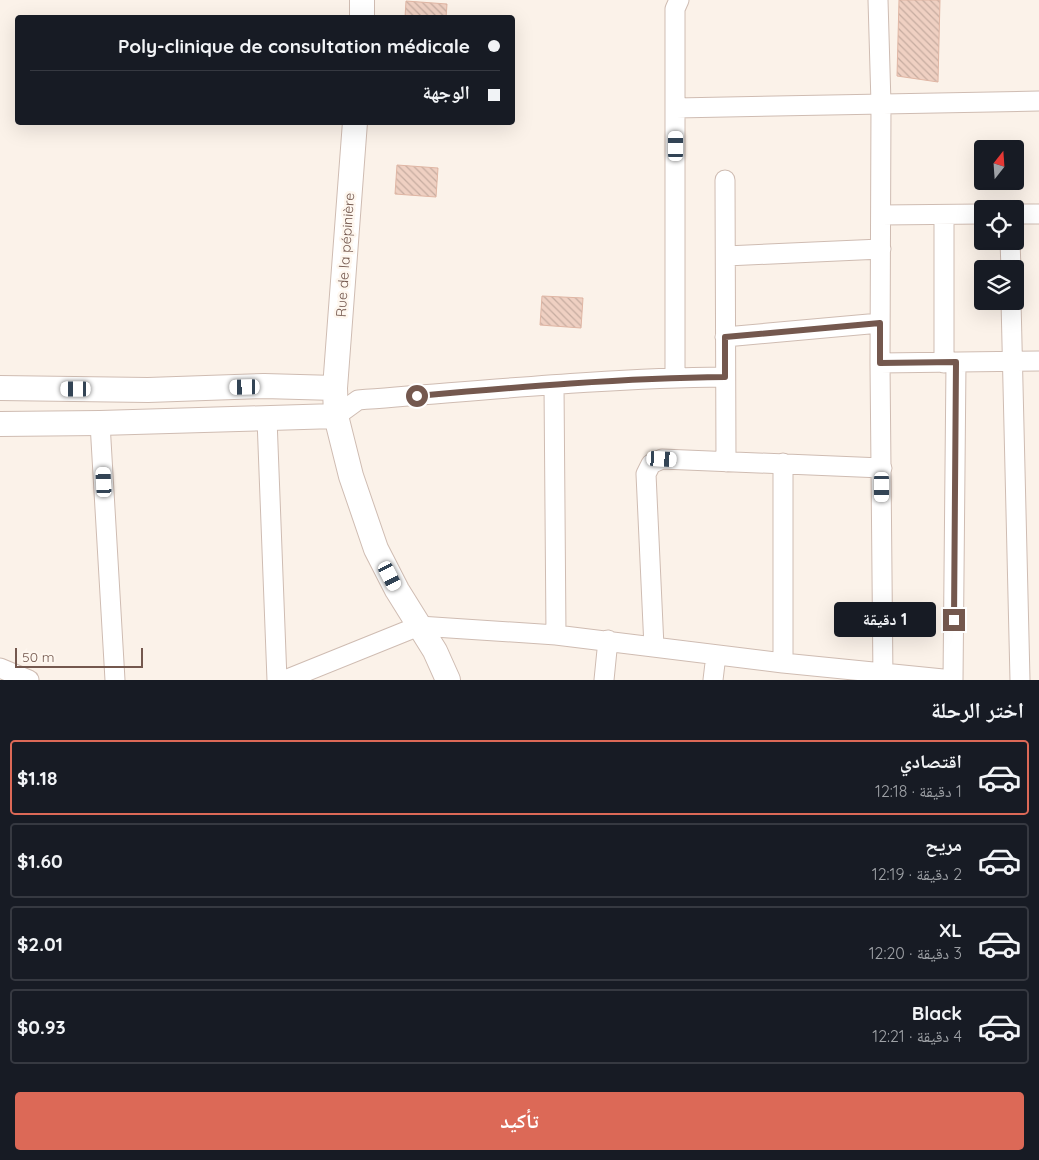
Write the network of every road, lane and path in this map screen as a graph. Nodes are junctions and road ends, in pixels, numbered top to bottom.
1 (362, 0) edge
2 (679, 0) edge
3 (878, 0) edge
4 (362, 15) edge
5 (1039, 100) edge
6 (881, 104) junction
7 (676, 108) junction
8 (355, 125) edge
9 (725, 180) dead end
10 (974, 214) edge
11 (1024, 214) edge
12 (1039, 214) edge
13 (881, 215) junction
14 (944, 215) junction
15 (881, 249) junction
16 (726, 256) junction
17 (1011, 310) edge
18 (880, 323) junction
19 (725, 337) junction
20 (1039, 361) edge
21 (1012, 362) junction
22 (880, 363) junction
23 (950, 363) junction
24 (725, 377) junction
25 (675, 378) junction
26 (554, 385) junction
27 (2, 388) edge
28 (335, 388) junction
29 (358, 400) junction
30 (336, 416) junction
31 (268, 419) junction
32 (100, 423) junction
33 (2, 424) edge
34 (726, 462) junction
35 (783, 463) junction
36 (882, 468) junction
37 (419, 626) junction
38 (556, 635) junction
39 (608, 640) junction
40 (654, 647) junction
41 (716, 655) junction
42 (783, 663) junction
43 (0, 668) edge
44 (883, 677) edge
45 (26, 679) edge
46 (115, 680) edge
47 (277, 680) edge
48 (284, 680) edge
49 (448, 680) edge
50 (604, 680) edge
51 (713, 680) edge
52 (1020, 680) edge

1 - 4 street
2 - 7 street
3 - 6 street
5 - 6 street
6 - 7 street
6 - 13 street
7 - 25 street
8 - 28 street, Rue de la pépinière
9 - 16 street
10 - 14 street
11 - 12 street
13 - 14 street
13 - 15 street
14 - 23 street
15 - 16 street
15 - 18 street
16 - 19 street
17 - 21 street
18 - 19 street
18 - 22 street
19 - 24 street
20 - 21 street
21 - 23 street
21 - 52 street
22 - 23 street
22 - 36 street
23 - 44 street
24 - 25 street
24 - 34 street
25 - 26 street
26 - 29 street
26 - 38 street
27 - 28 street
27 - 33 street
28 - 29 street
28 - 30 street, Rue de la pépinière
29 - 30 street
30 - 31 street
30 - 37 street, Rue de la pépinière
31 - 32 street
31 - 47 street
32 - 33 street
32 - 46 street
34 - 35 street
34 - 40 street
35 - 36 street
35 - 42 street
36 - 44 street
37 - 38 street
37 - 48 street
37 - 49 street, Rue de la pépinière
38 - 39 street
39 - 40 street
39 - 50 street
40 - 41 street
41 - 42 street
41 - 51 street
42 - 44 street
43 - 45 street

